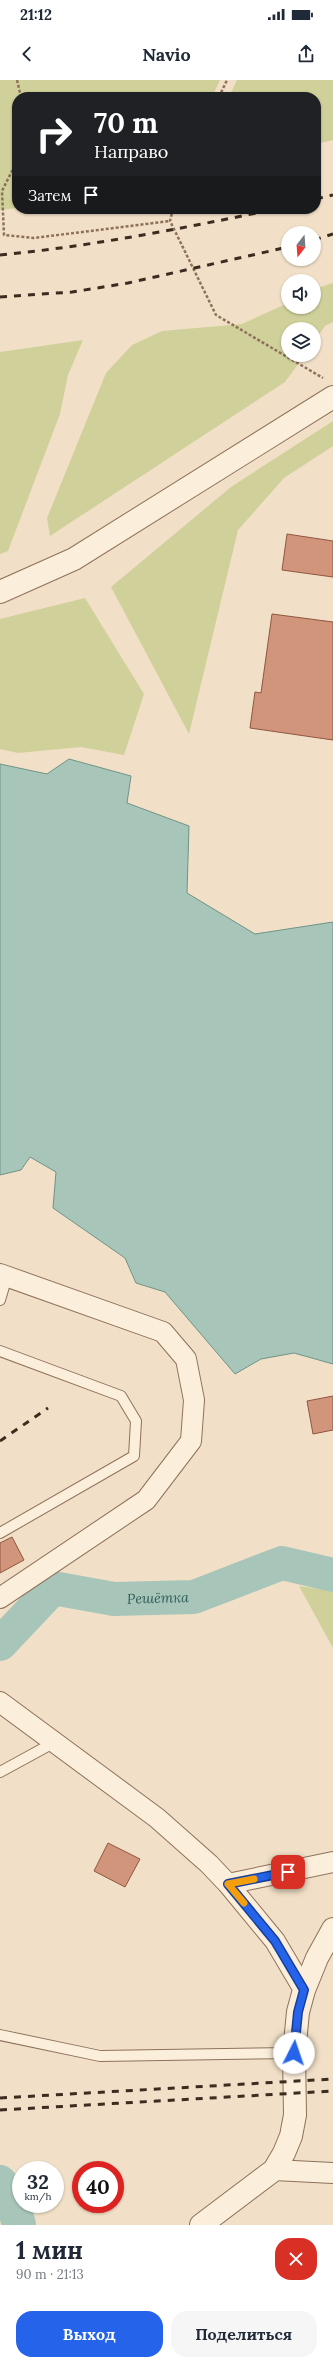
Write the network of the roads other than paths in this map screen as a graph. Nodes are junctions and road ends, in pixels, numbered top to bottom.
1 (330, 388) edge
2 (0, 592) edge
3 (4, 1275) edge
4 (0, 1300) edge
5 (0, 1351) edge
6 (0, 1533) edge
7 (0, 1598) edge
8 (1, 1703) edge
9 (55, 1742) junction
10 (0, 1772) edge
11 (333, 1862) edge
12 (228, 1884) junction
13 (333, 1929) edge
14 (304, 1990) junction
15 (0, 2035) edge
16 (294, 2053) junction
17 (274, 2170) junction
18 (333, 2173) edge
19 (201, 2225) edge

1 - 2 street
3 - 4 lane
3 - 7 street
5 - 6 lane
8 - 9 street
9 - 10 lane
9 - 12 street
11 - 12 street
12 - 14 street
13 - 14 street
14 - 16 street
15 - 16 lane
16 - 17 street
17 - 18 street
17 - 19 street

